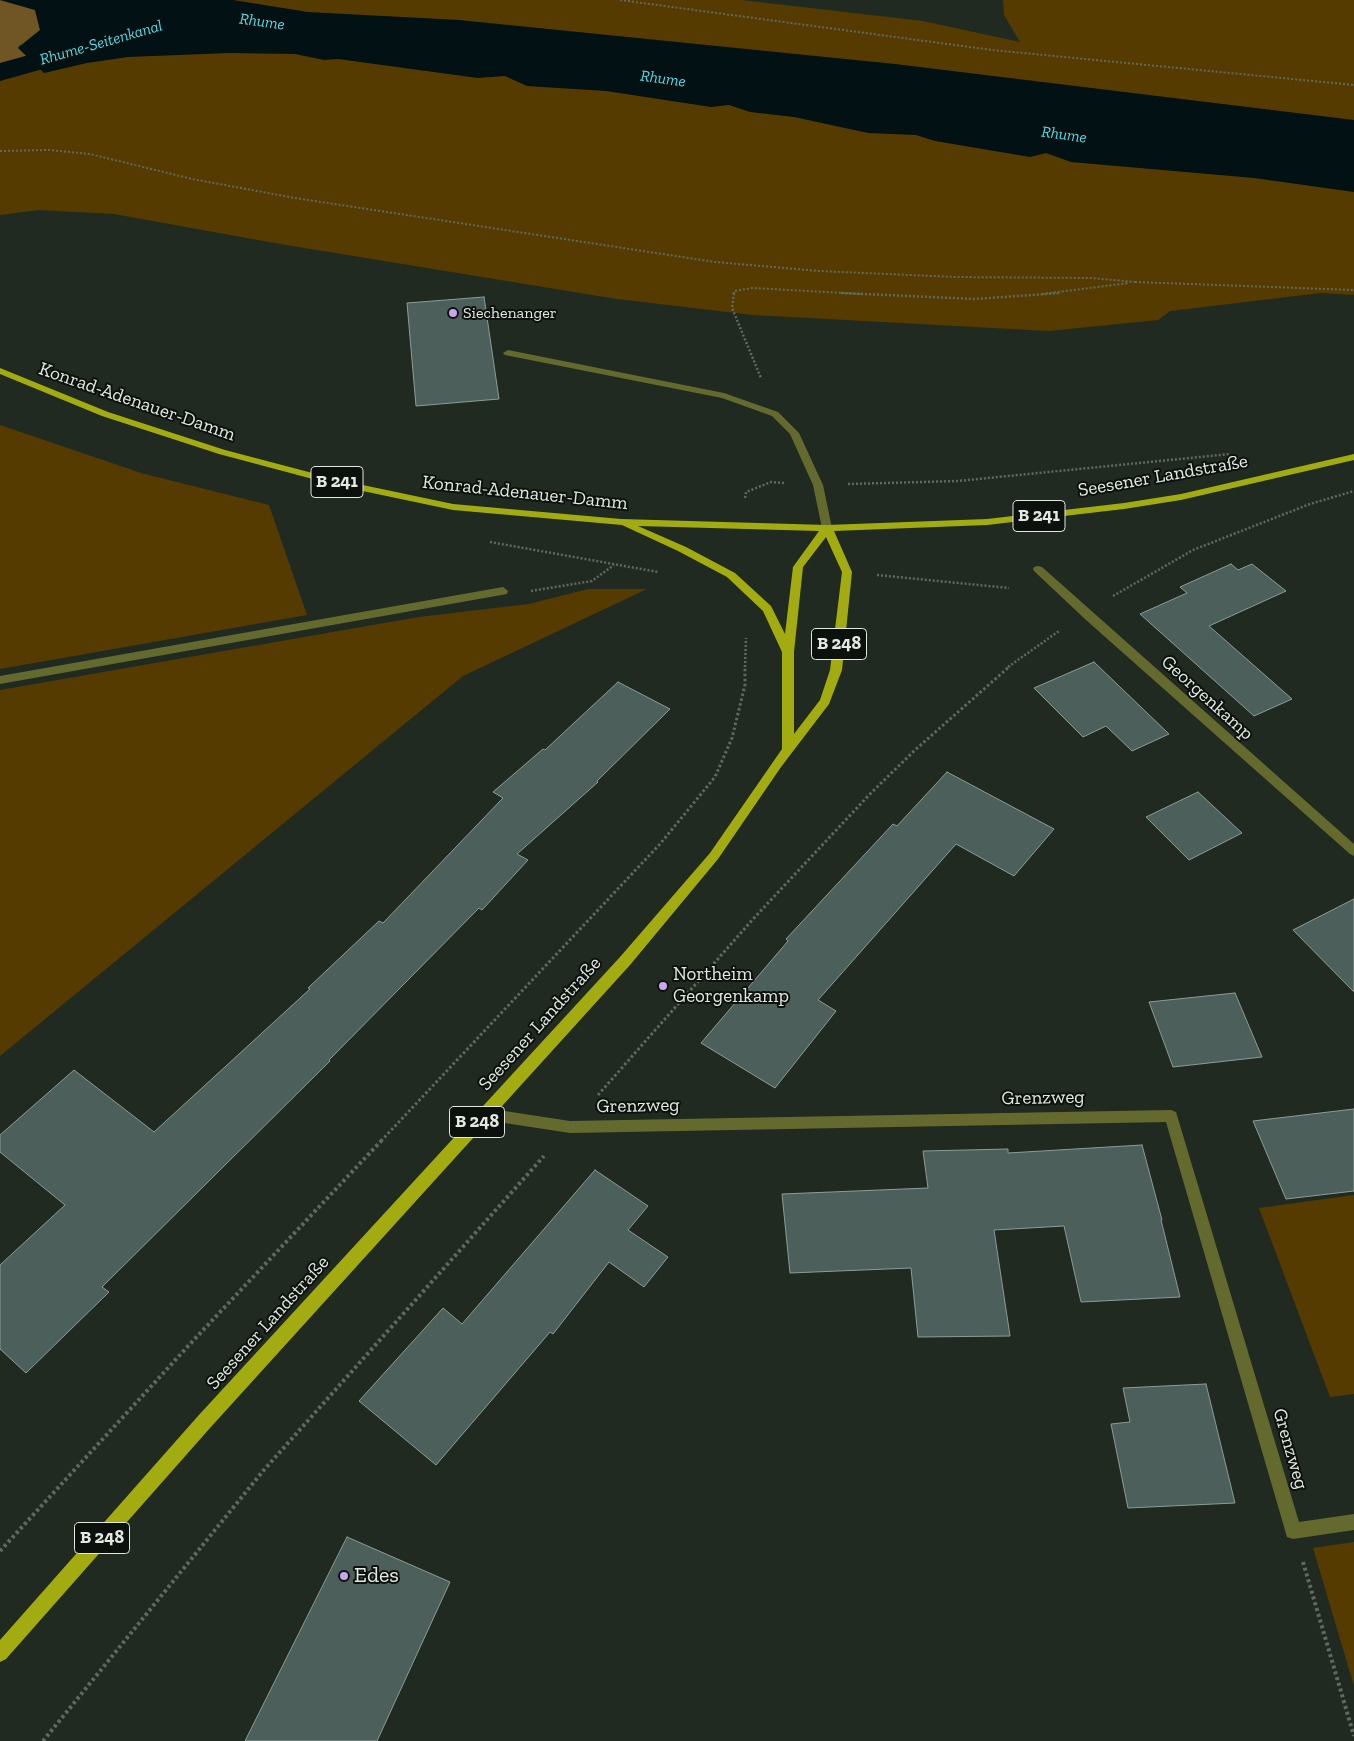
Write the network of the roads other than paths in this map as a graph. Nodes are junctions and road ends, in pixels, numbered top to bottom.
1 (508, 353) dead end
2 (0, 371) edge
3 (1354, 457) edge
4 (621, 522) junction
5 (827, 528) junction
6 (1038, 569) dead end
7 (503, 591) road end
8 (788, 652) junction
9 (0, 680) edge
10 (788, 749) junction
11 (1354, 851) edge
12 (485, 1114) junction
13 (1354, 1522) edge
14 (0, 1653) edge

1 - 5 street
2 - 4 main road, Konrad-Adenauer-Damm / B 241
3 - 5 main road, Seesener Landstraße / B 241
4 - 5 main road, Konrad-Adenauer-Damm / B 241
4 - 8 main road
5 - 8 main road, B 248
5 - 10 main road, Seesener Landstraße / B 248
6 - 11 street, Georgenkamp
7 - 9 street
8 - 10 main road, B 248
10 - 12 main road, Seesener Landstraße / B 248
12 - 13 street, Grenzweg
12 - 14 main road, Seesener Landstraße / B 248

